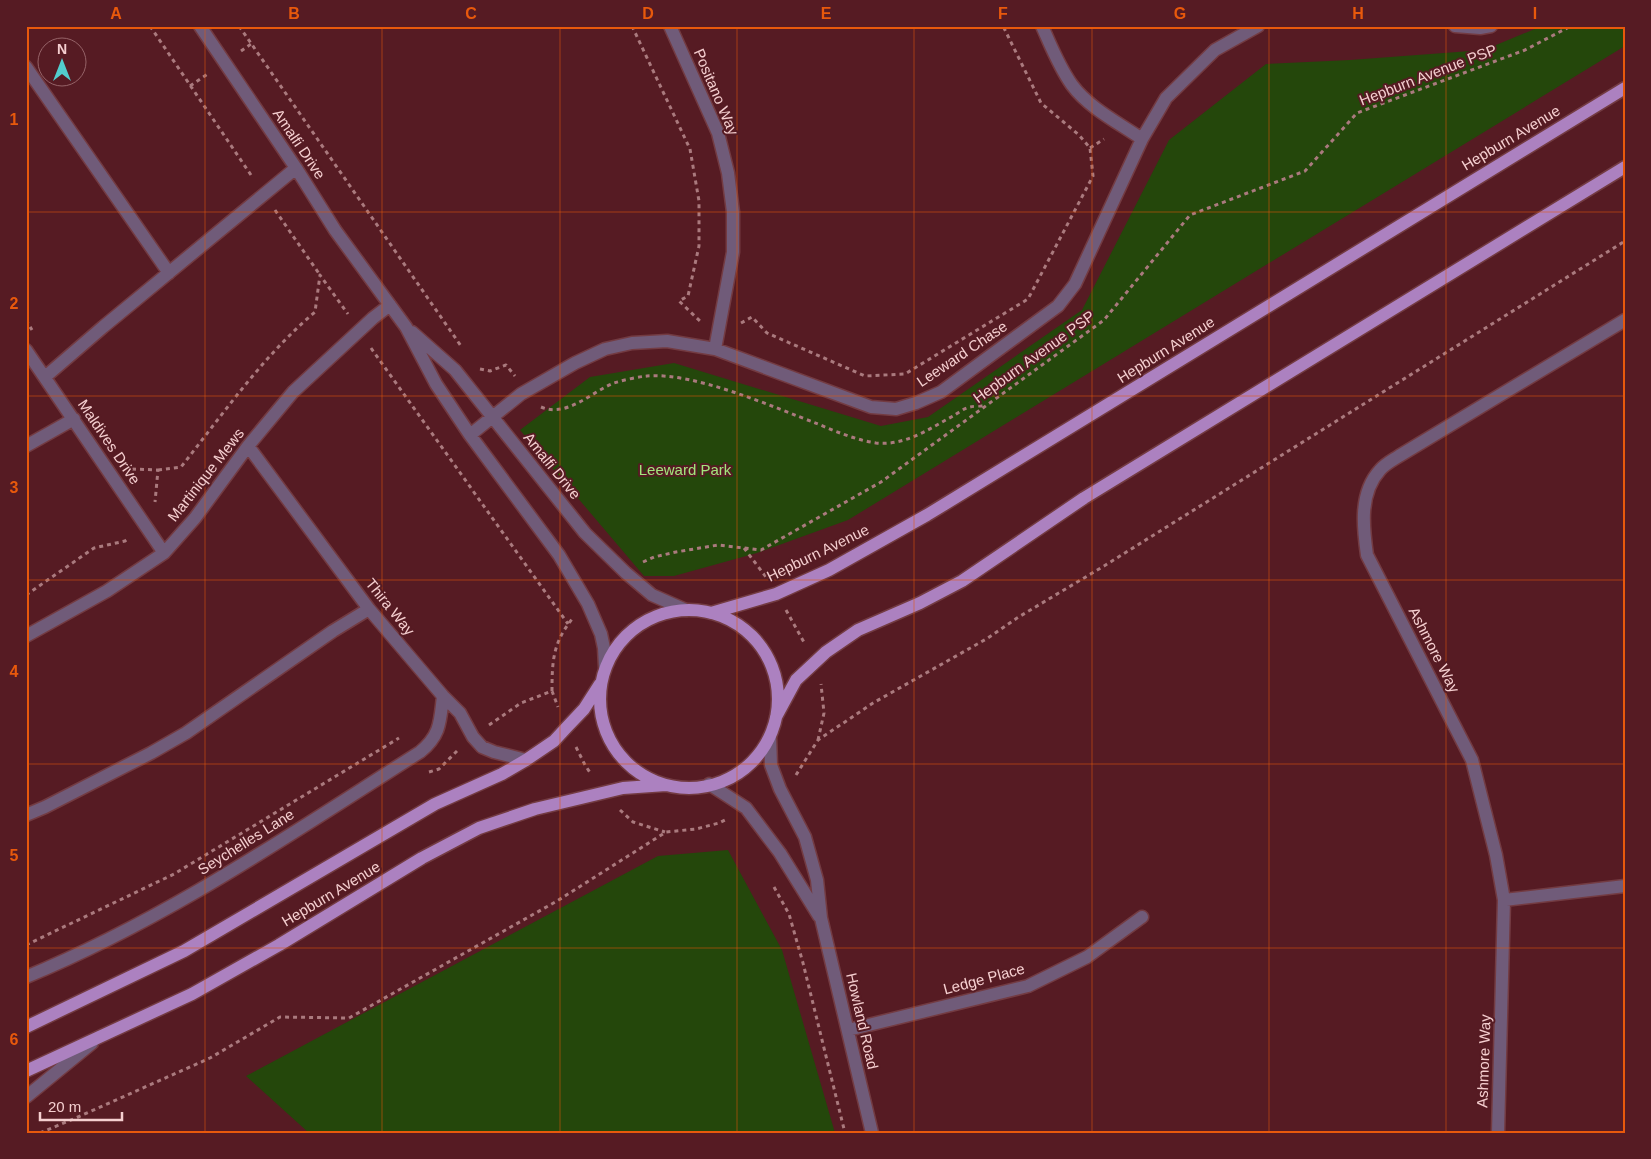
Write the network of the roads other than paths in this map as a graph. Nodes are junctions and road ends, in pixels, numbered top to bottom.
1 (200, 26) edge
2 (670, 26) edge
3 (1042, 26) edge
4 (1258, 26) edge
5 (1455, 26) edge
6 (1491, 26) edge
7 (26, 67) edge
8 (1625, 88) edge
9 (1142, 139) junction
10 (1625, 167) edge
11 (296, 168) junction
12 (169, 273) junction
13 (390, 305) junction
14 (1625, 320) edge
15 (406, 327) junction
16 (715, 349) junction
17 (26, 350) edge
18 (45, 376) junction
19 (492, 417) junction
20 (74, 418) junction
21 (470, 434) junction
22 (26, 446) edge
23 (248, 446) junction
24 (164, 553) junction
25 (369, 609) junction
26 (686, 610) junction
27 (712, 612) junction
28 (26, 636) edge
29 (605, 667) junction
30 (600, 684) junction
31 (443, 696) junction
32 (776, 717) junction
33 (770, 736) junction
34 (526, 760) junction
35 (709, 784) junction
36 (666, 785) junction
37 (26, 815) edge
38 (1625, 886) edge
39 (1504, 900) junction
40 (1142, 917) dead end
41 (821, 918) junction
42 (26, 977) edge
43 (26, 1027) edge
44 (848, 1030) junction
45 (96, 1040) junction
46 (26, 1071) edge
47 (26, 1097) edge
48 (872, 1133) edge
49 (1498, 1133) edge

1 - 11 street, Amalfi Drive
2 - 16 street, Positano Way
3 - 9 street
4 - 9 street, Leeward Chase
5 - 6 street
7 - 12 street
8 - 27 main road, Hepburn Avenue
9 - 16 street, Leeward Chase
10 - 32 main road
11 - 12 street
11 - 13 street, Amalfi Drive
12 - 18 street
13 - 15 street, Amalfi Drive
13 - 23 street, Martinique Mews
14 - 39 street, Ashmore Way
15 - 19 street, Amalfi Drive
15 - 21 street, Amalfi Drive
16 - 19 street, Leeward Chase
17 - 18 street, Maldives Drive
18 - 20 street, Maldives Drive
19 - 21 street, Leeward Chase
19 - 26 street, Amalfi Drive
20 - 22 street
20 - 24 street, Maldives Drive
21 - 29 street, Amalfi Drive
23 - 24 street, Martinique Mews
23 - 25 street, Thira Way
24 - 28 street, Martinique Mews
25 - 31 street, Thira Way
25 - 37 street
26 - 27 main road
26 - 29 main road
27 - 32 main road
29 - 30 main road
30 - 34 main road, Hepburn Avenue
30 - 36 main road
31 - 34 street, Thira Way
31 - 42 street, Seychelles Lane
32 - 33 main road
33 - 35 main road
33 - 41 street, Howland Road
34 - 43 main road, Hepburn Avenue
35 - 36 main road
35 - 41 street, Howland Road
36 - 45 main road, Hepburn Avenue
38 - 39 street
39 - 49 street, Ashmore Way
40 - 44 street, Ledge Place
41 - 44 street, Howland Road
44 - 48 street, Howland Road
45 - 46 main road, Hepburn Avenue
45 - 47 street

